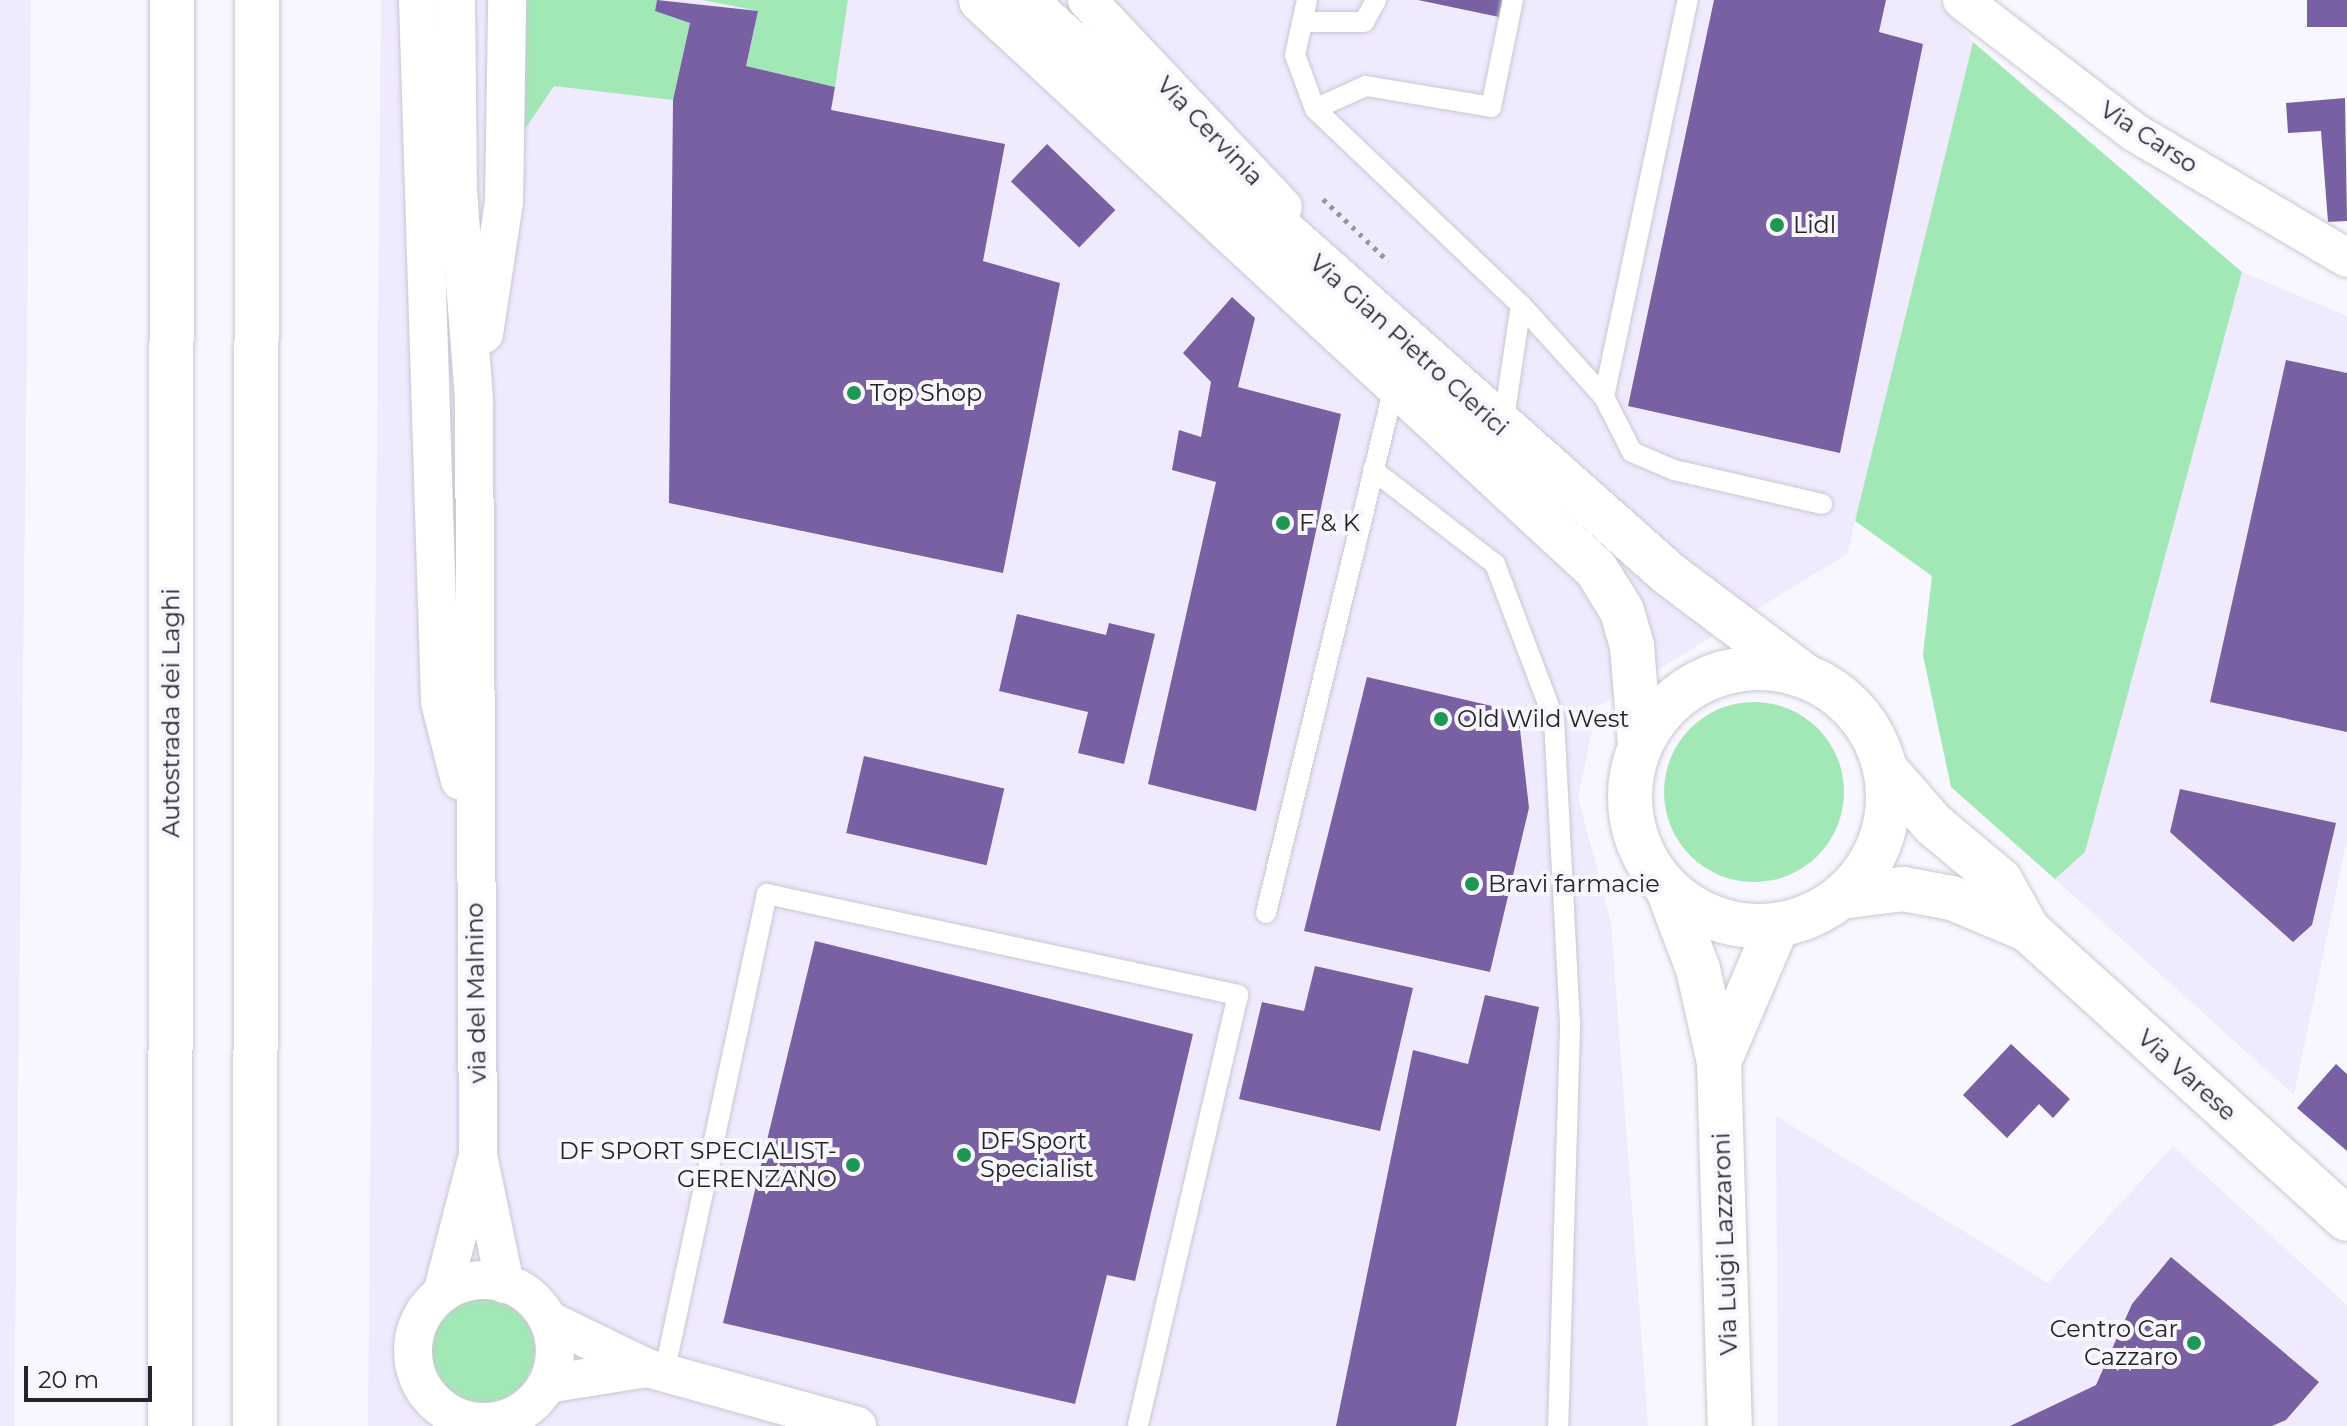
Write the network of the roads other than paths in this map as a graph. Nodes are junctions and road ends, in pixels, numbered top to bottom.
1 (172, 0) edge
2 (257, 0) edge
3 (418, 0) edge
4 (456, 0) edge
5 (507, 0) edge
6 (981, 0) edge
7 (1023, 0) edge
8 (1087, 0) edge
9 (1307, 0) edge
10 (1376, 0) edge
11 (1513, 0) edge
12 (1688, 0) edge
13 (1962, 0) edge
14 (1302, 22) junction
15 (1315, 109) junction
16 (458, 191) junction
17 (2347, 258) edge
18 (1323, 268) junction
19 (1521, 305) junction
20 (1395, 383) junction
21 (1604, 397) junction
22 (474, 400) junction
23 (433, 408) junction
24 (1503, 429) junction
25 (1373, 470) junction
26 (1822, 504) dead end
27 (1806, 677) junction
28 (1640, 745) junction
29 (1885, 769) junction
30 (473, 830) junction
31 (1668, 890) junction
32 (1841, 897) junction
33 (1266, 913) dead end
34 (1777, 926) junction
35 (2028, 930) junction
36 (1719, 1062) junction
37 (478, 1156) junction
38 (2347, 1219) edge
39 (505, 1284) junction
40 (442, 1294) junction
41 (548, 1320) junction
42 (655, 1371) junction
43 (547, 1384) junction
44 (452, 1420) edge
45 (499, 1424) edge
46 (170, 1426) edge
47 (255, 1426) edge
48 (857, 1426) edge
49 (1138, 1426) edge
50 (1558, 1426) edge
51 (1730, 1426) edge

1 - 46 main road, Autostrada dei Laghi
2 - 47 main road
3 - 23 street
4 - 16 street
5 - 22 street
6 - 20 main road, Via Gian Pietro Clerici
7 - 18 main road, Via Gian Pietro Clerici
8 - 18 street, Via Cervinia
9 - 14 lane
10 - 14 lane
11 - 15 lane
12 - 21 lane
13 - 17 street, Via Carso
14 - 15 lane
15 - 19 lane
16 - 22 street
16 - 23 street
18 - 24 main road, Via Gian Pietro Clerici
19 - 21 lane
19 - 24 lane
20 - 25 lane
20 - 28 main road, Via Gian Pietro Clerici
21 - 26 lane
22 - 30 street
23 - 30 street
24 - 27 main road, Via Gian Pietro Clerici
25 - 33 lane
25 - 50 lane
27 - 28 main road
27 - 29 main road
28 - 31 main road
29 - 32 main road
29 - 35 main road, Via Varese
30 - 37 street, via del Malnino
31 - 34 main road
31 - 36 main road, Via Luigi Lazzaroni
32 - 34 main road
32 - 35 main road, Via Varese
34 - 36 main road, Via Luigi Lazzaroni
35 - 38 main road, Via Varese
36 - 51 main road, Via Luigi Lazzaroni
37 - 39 street
37 - 40 street
39 - 40 street
39 - 41 street
40 - 44 street
41 - 42 street
41 - 43 street
42 - 43 street
42 - 48 street
42 - 49 lane
43 - 45 street
44 - 45 street

